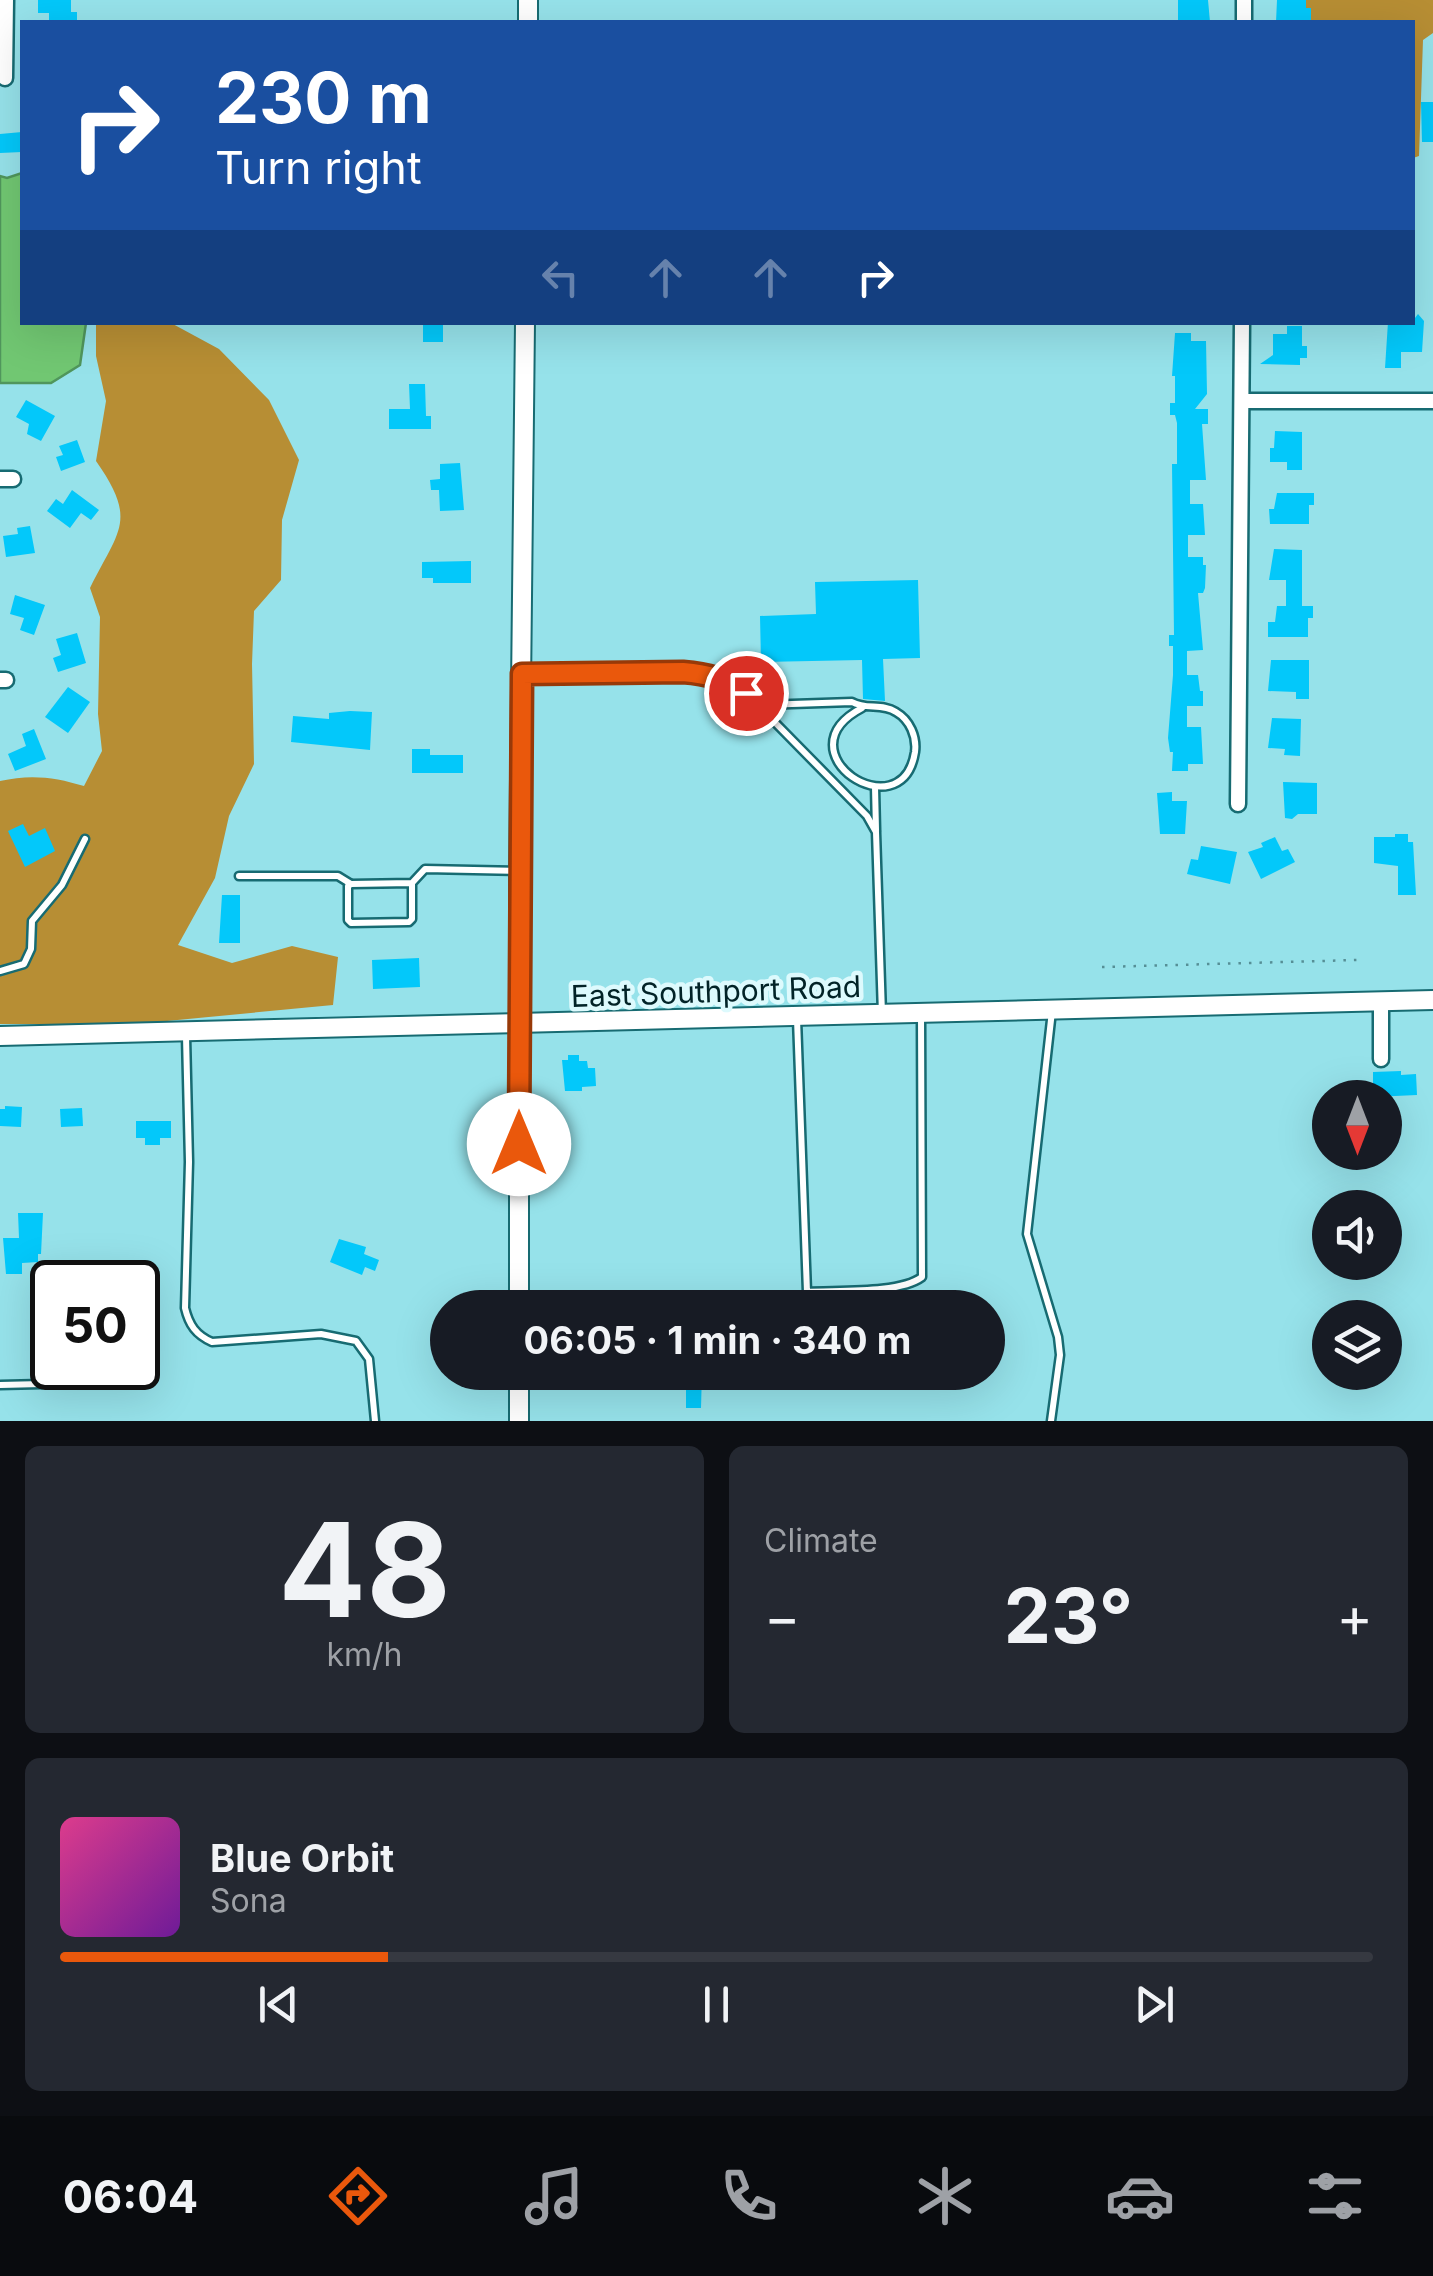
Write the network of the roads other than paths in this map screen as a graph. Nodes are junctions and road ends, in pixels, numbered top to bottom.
1 (6, 0) edge
2 (6, 78) dead end
3 (525, 325) edge
4 (1242, 325) edge
5 (1433, 401) edge
6 (1242, 402) junction
7 (522, 674) junction
8 (758, 704) junction
9 (862, 708) junction
10 (875, 787) junction
11 (1238, 804) dead end
12 (876, 832) junction
13 (84, 840) dead end
14 (518, 871) junction
15 (239, 876) dead end
16 (412, 883) junction
17 (351, 884) junction
18 (0, 972) edge
19 (1433, 1000) edge
20 (1380, 1001) junction
21 (1052, 1010) junction
22 (922, 1014) junction
23 (882, 1015) junction
24 (798, 1017) junction
25 (519, 1025) junction
26 (186, 1032) junction
27 (0, 1036) edge
28 (1381, 1060) dead end
29 (519, 1290) edge
30 (30, 1384) edge
31 (0, 1385) edge
32 (519, 1390) edge
33 (375, 1421) edge
34 (519, 1421) edge
35 (1051, 1421) edge

1 - 2 street
3 - 7 main road
4 - 6 street
5 - 6 street
6 - 11 street
7 - 8 lane
7 - 14 main road
8 - 9 lane
8 - 12 lane
9 - 10 lane
9 - 10 lane
10 - 12 lane
12 - 23 lane
13 - 18 lane
14 - 16 lane
14 - 25 main road
15 - 17 lane
16 - 17 lane
16 - 17 lane
19 - 20 main road, East Southport Road
20 - 21 main road, East Southport Road
20 - 28 street
21 - 22 main road, East Southport Road
21 - 35 lane
22 - 23 main road, East Southport Road
22 - 24 lane
23 - 24 main road, East Southport Road
24 - 25 main road, East Southport Road
25 - 26 main road, East Southport Road
25 - 29 main road
26 - 27 main road, East Southport Road
26 - 33 lane
30 - 31 lane
32 - 34 main road

